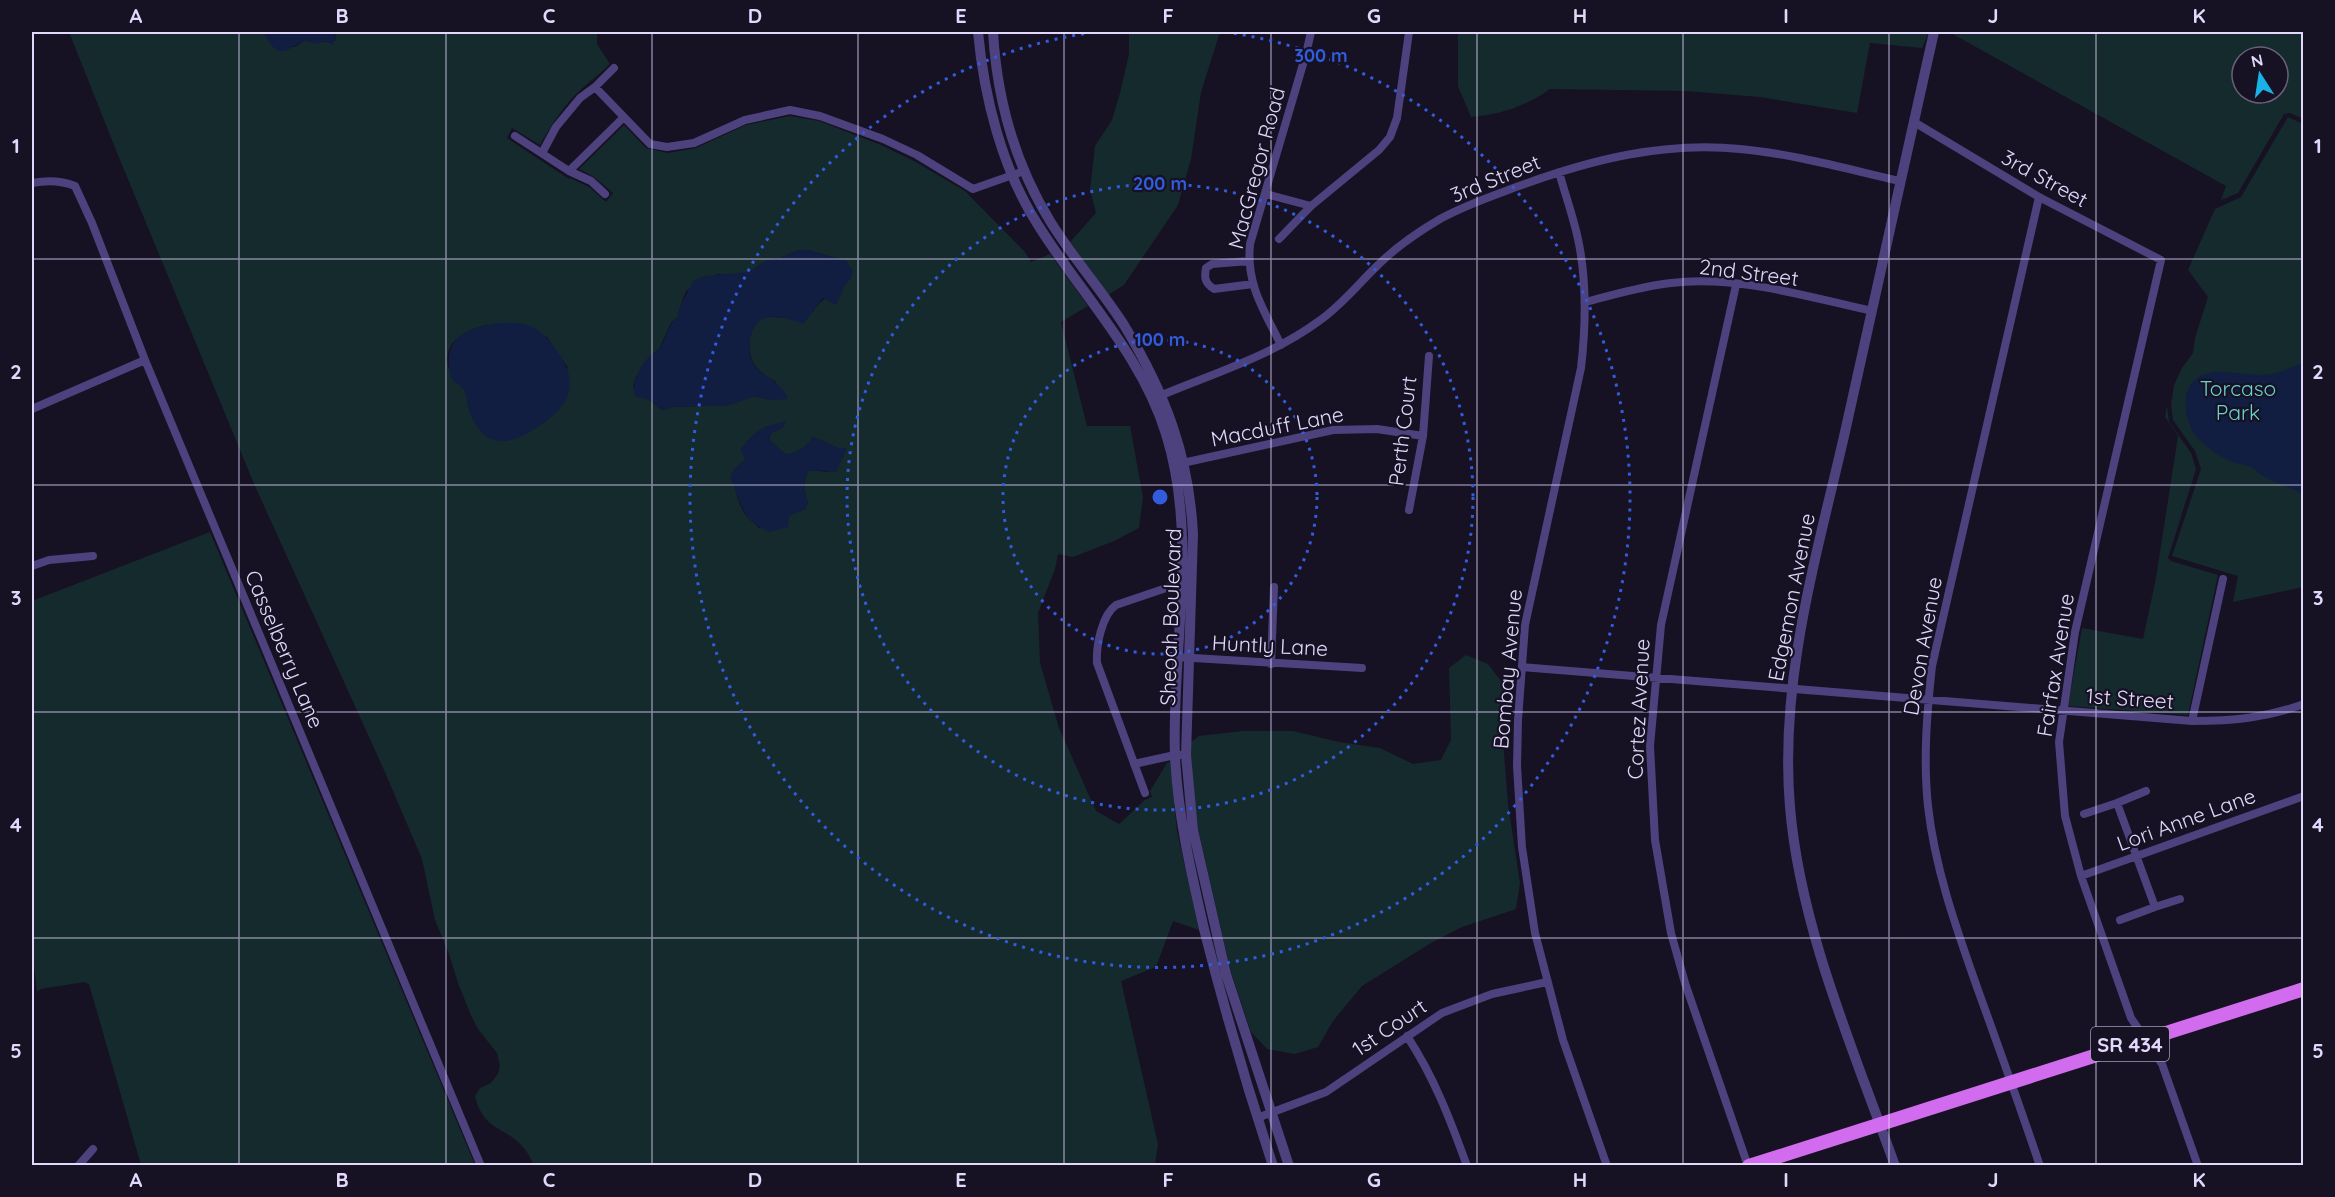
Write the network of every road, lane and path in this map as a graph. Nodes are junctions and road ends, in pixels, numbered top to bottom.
1 (978, 32) edge
2 (993, 32) edge
3 (1311, 32) edge
4 (1409, 32) edge
5 (1934, 32) edge
6 (614, 68) dead end
7 (595, 87) junction
8 (624, 117) junction
9 (1914, 122) junction
10 (514, 136) dead end
11 (543, 153) junction
12 (569, 171) junction
13 (1559, 172) junction
14 (1019, 173) junction
15 (1900, 181) junction
16 (32, 183) edge
17 (605, 194) dead end
18 (1266, 194) junction
19 (2039, 197) junction
20 (1311, 206) junction
21 (1279, 239) dead end
22 (2161, 260) joint
23 (1248, 261) junction
24 (1253, 284) junction
25 (1736, 285) junction
26 (1585, 302) junction
27 (1872, 311) junction
28 (1281, 345) junction
29 (1429, 356) dead end
30 (145, 360) junction
31 (1157, 397) junction
32 (32, 409) edge
33 (1423, 436) junction
34 (1180, 464) junction
35 (1409, 510) dead end
36 (93, 556) dead end
37 (32, 566) edge
38 (2223, 579) dead end
39 (1181, 584) junction
40 (1274, 587) dead end
41 (1177, 657) junction
42 (1189, 659) junction
43 (1270, 664) junction
44 (1522, 667) junction
45 (1362, 668) dead end
46 (1655, 677) junction
47 (1792, 689) junction
48 (1928, 700) junction
49 (2304, 704) edge
50 (2062, 711) junction
51 (2192, 721) junction
52 (1180, 755) junction
53 (1134, 764) junction
54 (2145, 791) dead end
55 (1145, 793) dead end
56 (2304, 796) edge
57 (2117, 803) junction
58 (2084, 814) dead end
59 (2136, 856) junction
60 (2081, 876) junction
61 (2180, 899) dead end
62 (2154, 907) junction
63 (2120, 920) dead end
64 (1547, 982) junction
65 (2304, 989) edge
66 (1407, 1036) junction
67 (2145, 1040) junction
68 (2011, 1083) junction
69 (1273, 1114) junction
70 (1257, 1118) junction
71 (1880, 1124) junction
72 (93, 1149) dead end
73 (78, 1166) edge
74 (481, 1166) edge
75 (1273, 1166) edge
76 (1289, 1166) edge
77 (1467, 1166) edge
78 (1607, 1166) edge
79 (1749, 1166) edge
80 (1895, 1166) edge
81 (2040, 1166) edge
82 (2198, 1166) edge

1 - 14 street, Sheoah Boulevard
2 - 14 street, Sheoah Boulevard
3 - 18 street, MacGregor Road
4 - 20 street
5 - 9 street, Edgemon Avenue
6 - 7 street
7 - 8 street
7 - 11 street
8 - 12 street
8 - 14 street
9 - 15 street, Edgemon Avenue
9 - 19 street, 3rd Street
10 - 11 street
11 - 12 street
12 - 17 street
13 - 15 street, 3rd Street
13 - 26 street, Bombay Avenue
13 - 28 street, 3rd Street
14 - 31 street, Sheoah Boulevard
15 - 27 street, Edgemon Avenue
16 - 30 street, Casselberry Lane
18 - 20 street
18 - 23 street, MacGregor Road
19 - 22 street, 3rd Street
19 - 48 street, Devon Avenue
20 - 21 street
22 - 50 street, Fairfax Avenue
23 - 24 street, MacGregor Road
23 - 24 street
24 - 28 street, MacGregor Road
25 - 26 street, 2nd Street
25 - 27 street, 2nd Street
25 - 46 street, Cortez Avenue
26 - 44 street, Bombay Avenue
27 - 47 street, Edgemon Avenue
28 - 31 street, 3rd Street
29 - 33 street, Perth Court
30 - 32 street
30 - 74 street, Casselberry Lane
31 - 34 street, Sheoah Boulevard
33 - 34 street, Macduff Lane
33 - 35 street, Perth Court
34 - 39 street, Sheoah Boulevard
34 - 42 street, Sheoah Boulevard
36 - 37 street
38 - 51 street
39 - 41 street, Sheoah Boulevard
39 - 53 street
40 - 43 street
41 - 42 street, Huntly Lane
41 - 52 street, Sheoah Boulevard
42 - 43 street, Huntly Lane
42 - 52 street, Sheoah Boulevard
43 - 45 street, Huntly Lane
44 - 46 street, 1st Street
44 - 64 street, Bombay Avenue
46 - 47 street, 1st Street
46 - 79 street, Cortez Avenue
47 - 48 street, 1st Street
47 - 71 street, Edgemon Avenue
48 - 50 street, 1st Street
48 - 68 street, Devon Avenue
49 - 51 street, 1st Street
50 - 51 street, 1st Street
50 - 60 street, Fairfax Avenue
52 - 53 street
52 - 69 street, Sheoah Boulevard
52 - 70 street, Sheoah Boulevard
53 - 55 street
54 - 57 street
56 - 59 street, Lori Anne Lane
57 - 58 street
57 - 59 street
59 - 60 street, Lori Anne Lane
59 - 62 street
60 - 67 street, Fairfax Avenue
61 - 62 street
62 - 63 street
64 - 66 street, 1st Court
64 - 78 street, Bombay Avenue
65 - 67 main road, SR 434
66 - 69 street, 1st Court
66 - 77 street
67 - 68 main road, SR 434
67 - 82 street, Fairfax Avenue
68 - 71 main road, SR 434
68 - 81 street, Devon Avenue
69 - 70 street, 1st Court
69 - 76 street, Sheoah Boulevard
70 - 75 street, Sheoah Boulevard
71 - 79 main road, SR 434
71 - 80 street, Edgemon Avenue
72 - 73 street

